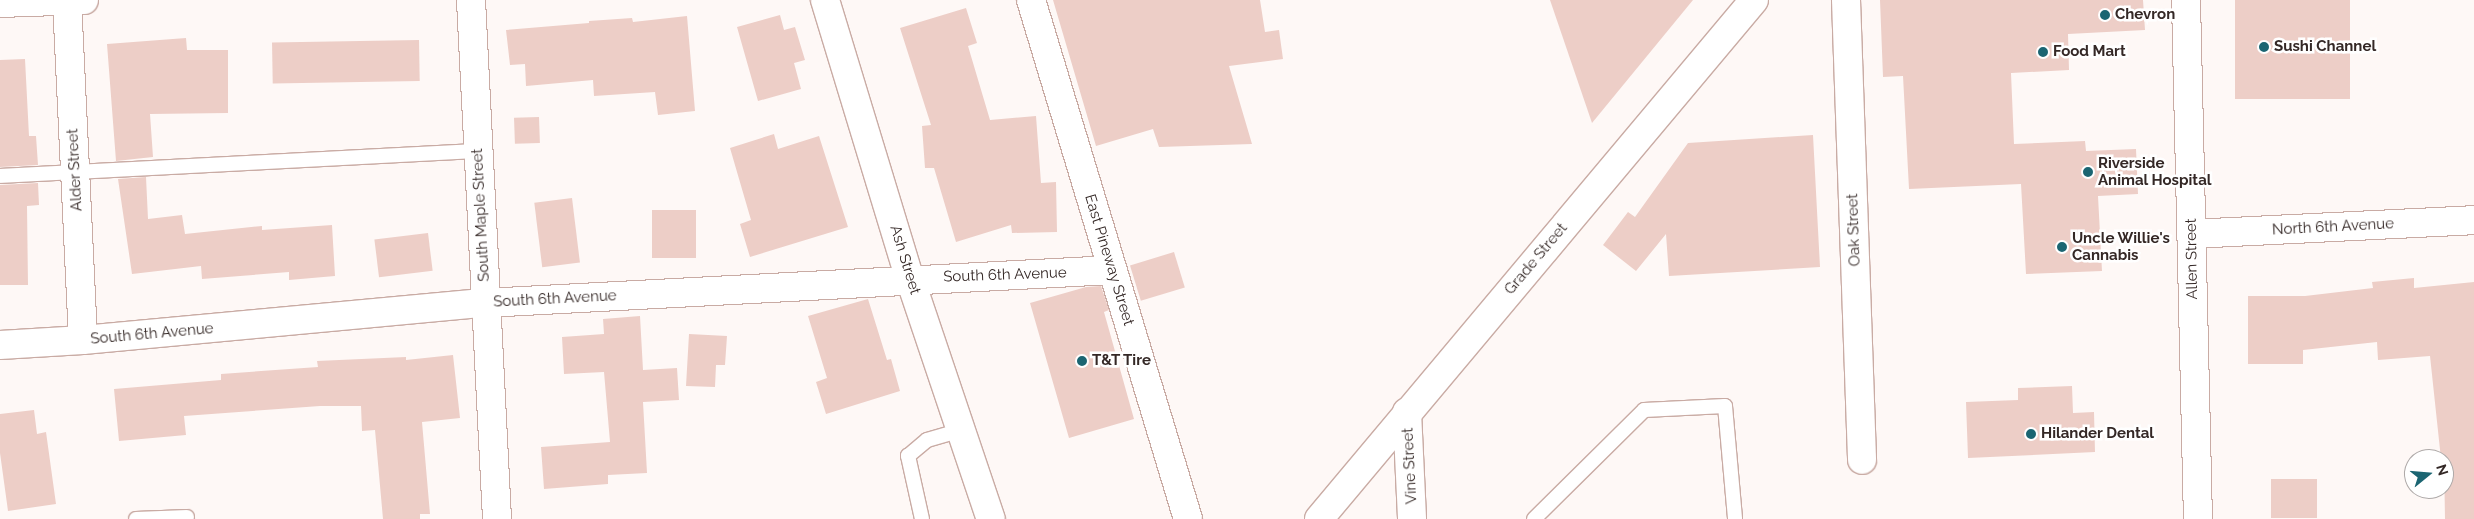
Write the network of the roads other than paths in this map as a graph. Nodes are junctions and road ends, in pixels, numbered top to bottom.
1 (73, 0) edge
2 (471, 0) edge
3 (825, 0) edge
4 (1031, 0) edge
5 (1754, 0) edge
6 (1846, 0) edge
7 (2186, 0) edge
8 (0, 3) edge
9 (478, 151) junction
10 (75, 172) junction
11 (0, 176) edge
12 (2474, 220) edge
13 (2191, 234) junction
14 (1112, 270) junction
15 (910, 279) junction
16 (485, 303) junction
17 (83, 340) junction
18 (0, 345) edge
19 (1407, 412) junction
20 (961, 430) junction
21 (1862, 460) dead end
22 (187, 517) dead end
23 (136, 519) edge
24 (497, 519) edge
25 (922, 519) edge
26 (991, 519) edge
27 (1188, 519) edge
28 (1319, 519) edge
29 (1412, 519) edge
30 (1534, 519) edge
31 (1735, 519) edge
32 (2198, 519) edge

1 - 8 street
1 - 10 street, Alder Street
2 - 9 street, South Maple Street
3 - 15 street, Ash Street
4 - 14 street, East Pineway Street
5 - 19 street, Grade Street
6 - 21 street, Oak Street
7 - 13 street, Allen Street
9 - 10 lane
9 - 16 street, South Maple Street
10 - 11 lane
10 - 17 street, Alder Street
12 - 13 street, North 6th Avenue
13 - 32 street, Allen Street
14 - 15 street, South 6th Avenue
14 - 27 street, East Pineway Street
15 - 16 street, South 6th Avenue
15 - 20 street, Ash Street
16 - 17 street, South 6th Avenue
16 - 24 street, South Maple Street
17 - 18 street, South 6th Avenue
19 - 28 street, Grade Street
19 - 29 street, Vine Street
20 - 25 lane
20 - 26 street, Ash Street
22 - 23 lane
30 - 31 lane

